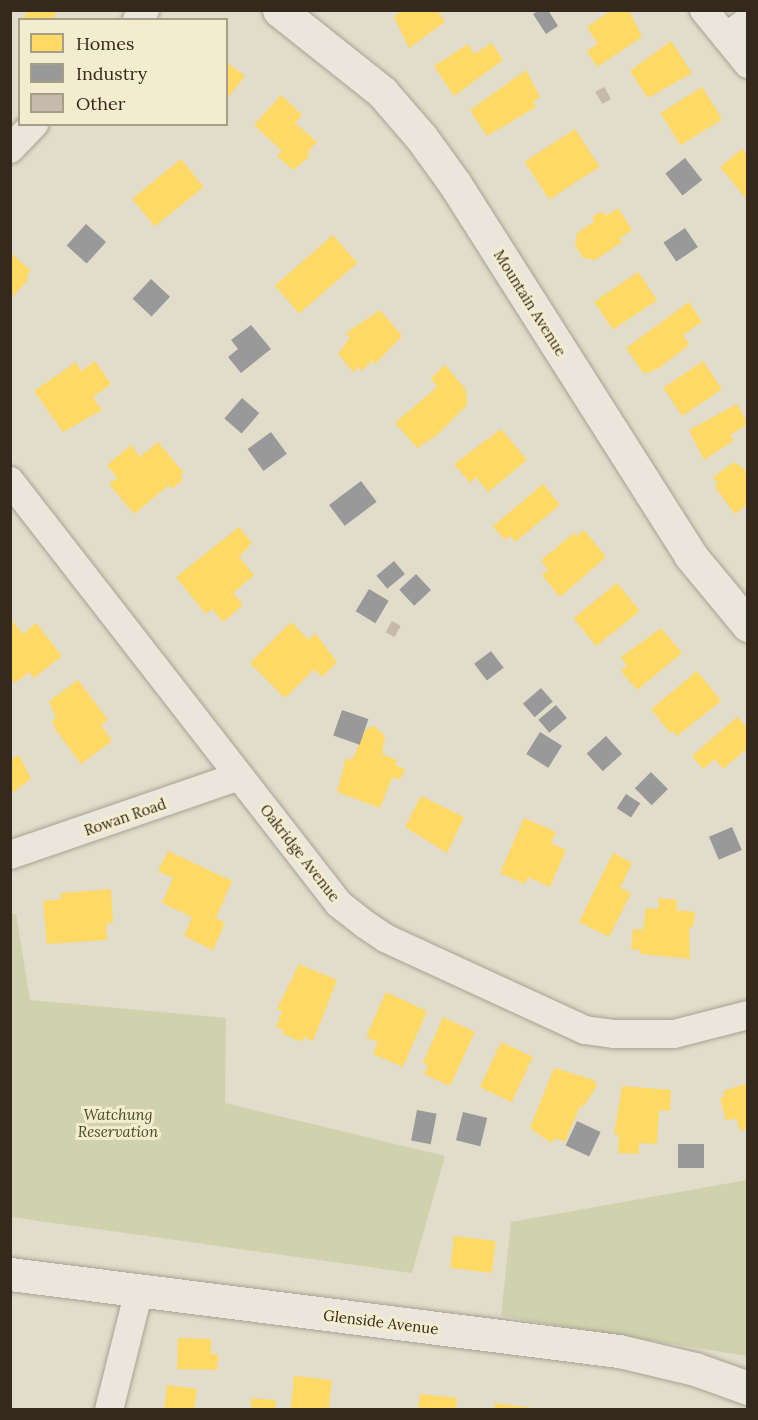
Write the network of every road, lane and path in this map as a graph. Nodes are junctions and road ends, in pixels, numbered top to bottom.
1 (279, 10) edge
2 (704, 10) edge
3 (737, 29) edge
4 (747, 64) edge
5 (32, 126) edge
6 (10, 149) edge
7 (10, 481) edge
8 (747, 625) edge
9 (239, 776) junction
10 (10, 855) edge
11 (747, 1015) edge
12 (10, 1274) edge
13 (139, 1291) junction
14 (747, 1388) edge
15 (109, 1410) edge

1 - 8 main road, Mountain Avenue
2 - 3 street
3 - 4 street
5 - 6 street
7 - 9 street, Oakridge Avenue
9 - 10 street, Rowan Road
9 - 11 street, Oakridge Avenue
12 - 13 main road, Glenside Avenue
13 - 14 main road, Glenside Avenue
13 - 15 street

